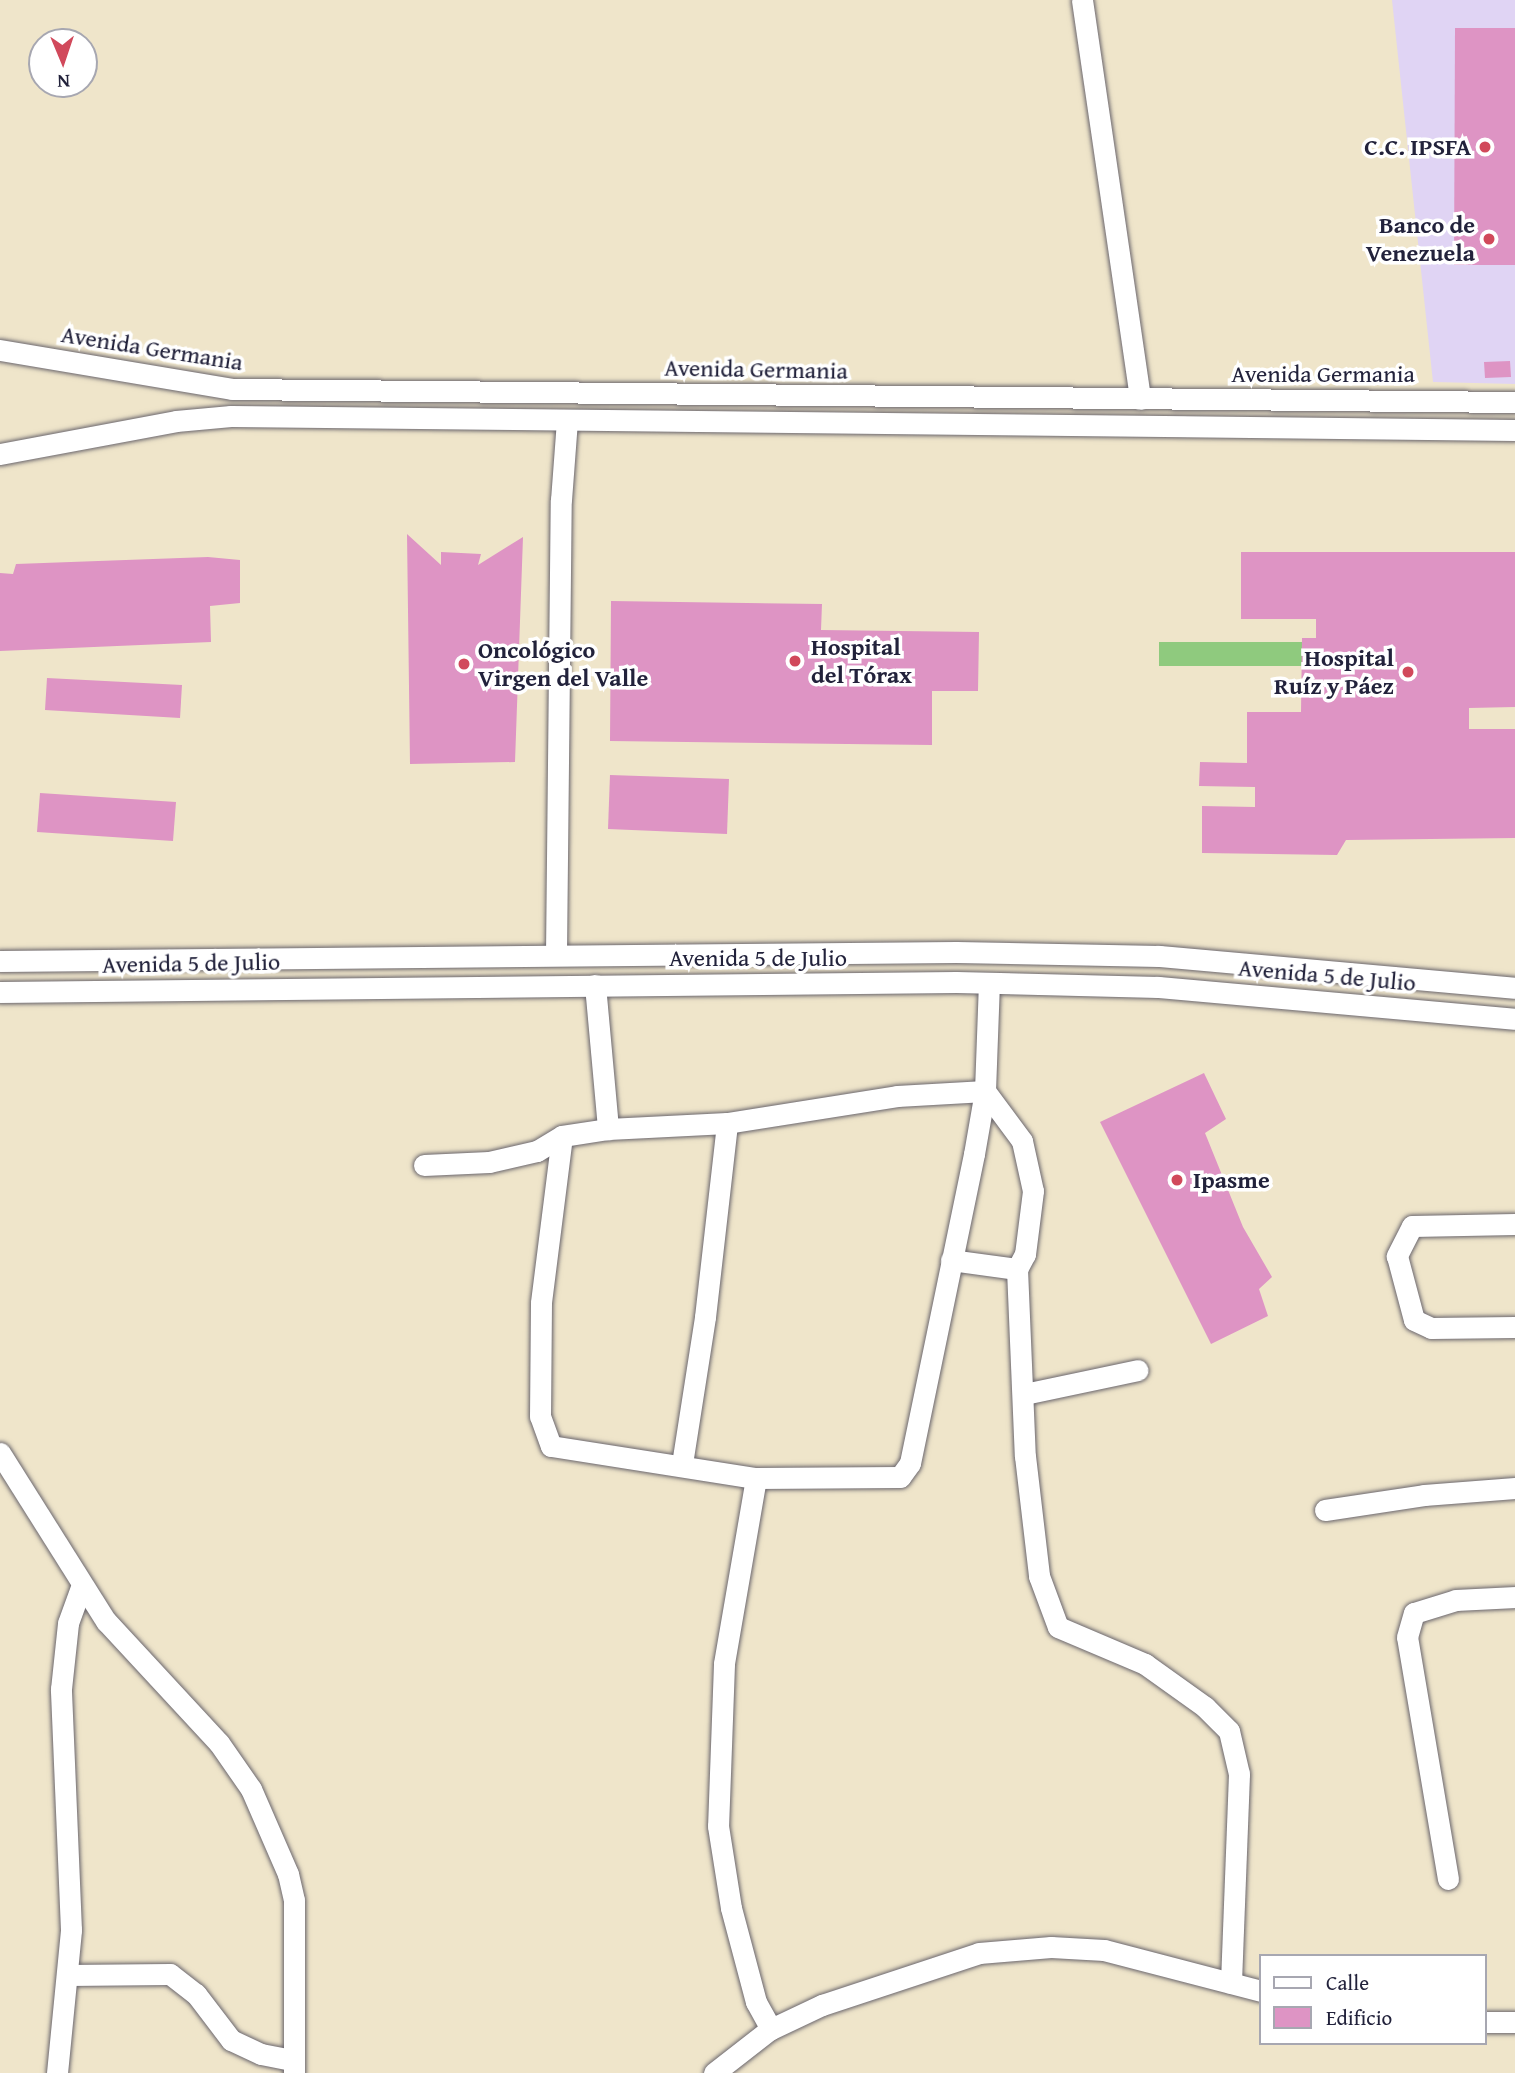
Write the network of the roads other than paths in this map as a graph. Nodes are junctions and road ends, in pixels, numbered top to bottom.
1 (1082, 0) edge
2 (0, 350) edge
3 (1140, 398) junction
4 (1515, 402) edge
5 (567, 421) junction
6 (1515, 430) edge
7 (0, 454) edge
8 (556, 954) junction
9 (0, 961) edge
10 (989, 983) junction
11 (595, 985) junction
12 (1515, 988) edge
13 (0, 992) edge
14 (1515, 1019) edge
15 (985, 1091) junction
16 (727, 1123) junction
17 (608, 1129) junction
18 (562, 1136) junction
19 (424, 1166) dead end
20 (1515, 1224) edge
21 (951, 1260) junction
22 (1017, 1269) junction
23 (1515, 1327) edge
24 (1138, 1370) dead end
25 (1024, 1394) junction
26 (0, 1453) edge
27 (682, 1464) junction
28 (756, 1478) junction
29 (1515, 1488) edge
30 (1325, 1510) dead end
31 (81, 1587) junction
32 (1515, 1597) edge
33 (1448, 1878) dead end
34 (68, 1975) junction
35 (1231, 1983) junction
36 (1260, 1991) edge
37 (1487, 2022) edge
38 (1515, 2022) edge
39 (771, 2029) junction
40 (293, 2066) edge
41 (57, 2073) edge
42 (714, 2073) edge

1 - 3 street
2 - 3 street, Avenida Germania
3 - 4 street, Avenida Germania
5 - 6 street
5 - 7 street
5 - 8 street
8 - 9 street, Avenida 5 de Julio
8 - 12 street, Avenida 5 de Julio
10 - 11 street, Avenida 5 de Julio
10 - 14 street, Avenida 5 de Julio
10 - 15 street
11 - 13 street, Avenida 5 de Julio
11 - 17 street
15 - 16 street
15 - 21 street
15 - 22 street
16 - 17 street
16 - 27 street
17 - 18 street
18 - 19 street
18 - 27 street
20 - 23 street
21 - 22 street
21 - 28 street
22 - 25 street
24 - 25 street
25 - 35 street
26 - 31 street
27 - 28 street
28 - 39 street
29 - 30 street
31 - 34 street
31 - 40 street
32 - 33 street
34 - 40 street
34 - 41 street
35 - 36 street
35 - 39 street
37 - 38 street
39 - 42 street

